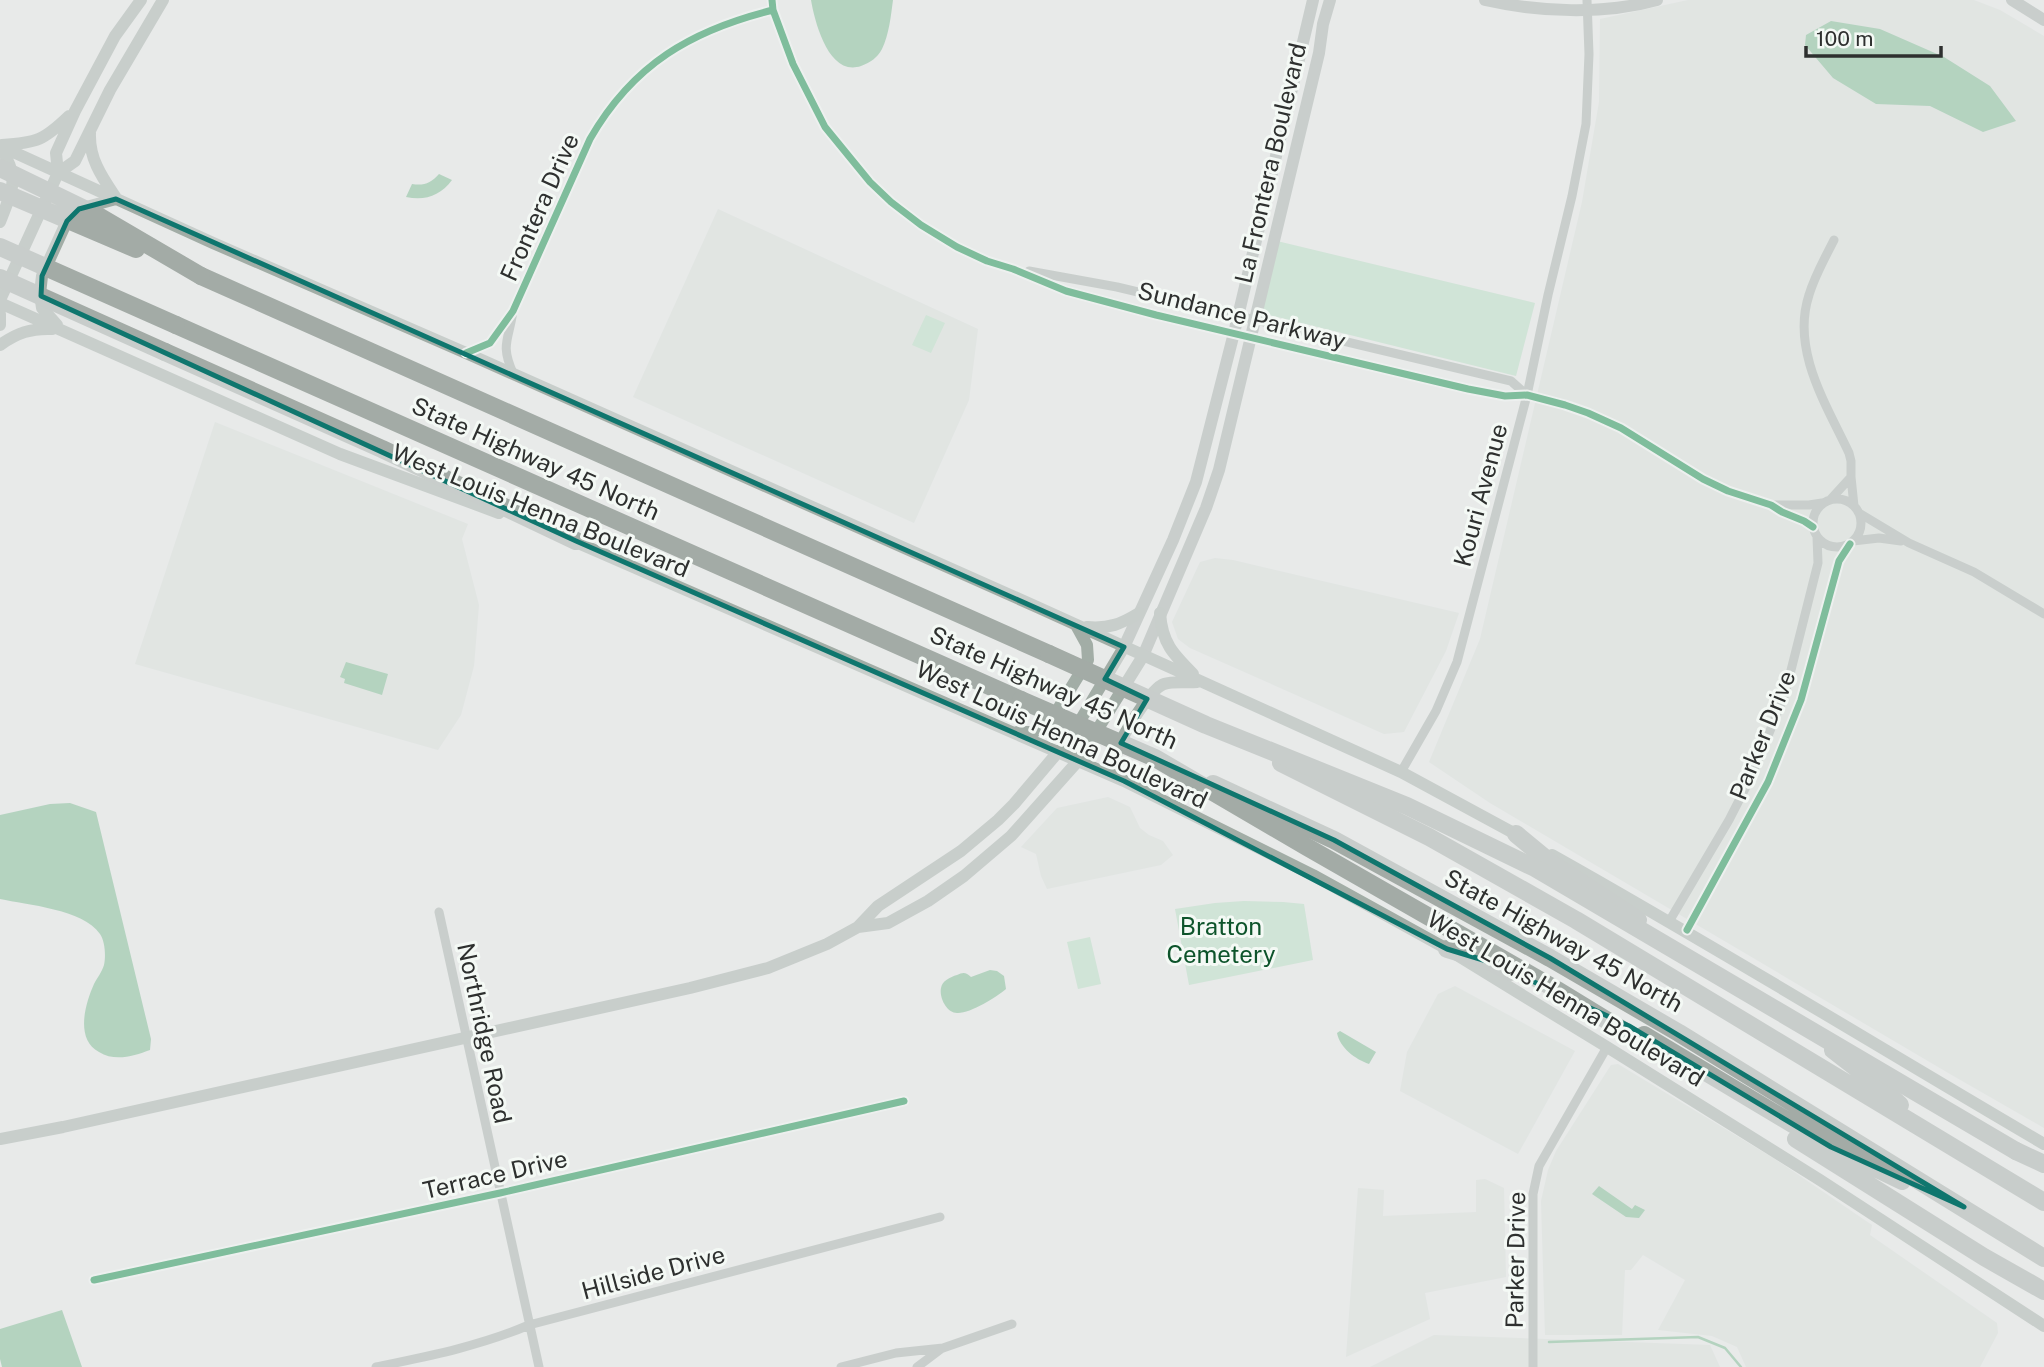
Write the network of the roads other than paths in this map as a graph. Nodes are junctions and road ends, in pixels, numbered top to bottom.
1 (141, 0) edge
2 (163, 0) edge
3 (1313, 0) edge
4 (1330, 0) edge
5 (1485, 0) edge
6 (1657, 0) edge
7 (2012, 0) edge
8 (773, 5) edge
9 (1586, 5) edge
10 (2044, 20) edge
11 (75, 111) junction
12 (90, 129) junction
13 (0, 146) edge
14 (0, 168) edge
15 (58, 173) junction
16 (0, 191) edge
17 (116, 199) junction
18 (0, 222) edge
19 (1834, 240) dead end
20 (0, 247) edge
21 (1013, 269) junction
22 (201, 276) junction
23 (0, 278) edge
24 (0, 301) edge
25 (513, 311) junction
26 (0, 314) edge
27 (1238, 316) junction
28 (1254, 320) junction
29 (0, 325) edge
30 (60, 329) junction
31 (1234, 333) junction
32 (1250, 337) junction
33 (0, 345) edge
34 (466, 353) junction
35 (513, 373) junction
36 (1527, 395) junction
37 (1851, 477) junction
38 (1827, 501) junction
39 (1771, 505) junction
40 (1857, 510) junction
41 (1813, 527) junction
42 (1817, 537) junction
43 (576, 541) junction
44 (1851, 542) junction
45 (1909, 542) junction
46 (1139, 613) junction
47 (1160, 613) junction
48 (2044, 614) edge
49 (1076, 625) junction
50 (1800, 639) junction
51 (1816, 643) junction
52 (1124, 647) junction
53 (1143, 656) junction
54 (1201, 682) junction
55 (1206, 725) junction
56 (1013, 732) junction
57 (1058, 752) junction
58 (1155, 758) junction
59 (1078, 761) junction
60 (1401, 772) junction
61 (1752, 775) junction
62 (1124, 782) junction
63 (1768, 782) junction
64 (1516, 834) junction
65 (961, 852) junction
66 (975, 867) junction
67 (439, 912) dead end
68 (1670, 920) junction
69 (858, 927) junction
70 (1686, 930) junction
71 (1447, 949) junction
72 (466, 1038) junction
73 (1607, 1046) junction
74 (904, 1101) dead end
75 (1926, 1129) junction
76 (0, 1139) edge
77 (2044, 1144) edge
78 (2044, 1164) edge
79 (500, 1193) junction
80 (2044, 1202) edge
81 (1964, 1207) junction
82 (940, 1217) dead end
83 (2044, 1258) edge
84 (94, 1280) dead end
85 (2044, 1291) edge
86 (1012, 1324) dead end
87 (529, 1325) junction
88 (2044, 1326) edge
89 (943, 1348) junction
90 (376, 1367) edge
91 (539, 1367) edge
92 (841, 1367) edge
93 (917, 1367) edge
94 (1533, 1367) edge

1 - 11 main road
2 - 12 main road
3 - 27 street, La Frontera Boulevard
4 - 28 street, La Frontera Boulevard
5 - 9 street
6 - 9 street
7 - 10 street
8 - 21 street, Sundance Parkway
8 - 25 street, Frontera Drive
9 - 36 street, Kouri Avenue
11 - 13 main road
11 - 15 main road
12 - 15 main road
12 - 17 main road
13 - 15 main road
13 - 18 main road
14 - 22 highway, bridge
15 - 17 main road
15 - 24 main road
16 - 22 highway, State Highway 45 North, bridge
17 - 30 main road
17 - 34 main road
19 - 37 street
20 - 58 highway, State Highway 45 North, bridge
21 - 27 street, Sundance Parkway
21 - 31 street, Sundance Parkway
22 - 55 highway, State Highway 45 North, bridge
23 - 43 highway, bridge
24 - 30 main road, West Louis Henna Boulevard
25 - 34 street
25 - 35 street
26 - 29 main road
27 - 28 street, Sundance Parkway
27 - 31 street, La Frontera Boulevard
28 - 32 street, La Frontera Boulevard
28 - 36 street, Sundance Parkway
30 - 33 main road
30 - 43 main road, West Louis Henna Boulevard
31 - 32 street, Sundance Parkway
31 - 46 street, La Frontera Boulevard
32 - 36 street, Sundance Parkway
32 - 47 street, La Frontera Boulevard
34 - 35 main road
35 - 49 main road
36 - 39 street, Sundance Parkway
36 - 60 street, Kouri Avenue
37 - 38 street
37 - 40 street
38 - 39 street, Sundance Parkway
38 - 40 street
38 - 41 street
39 - 41 street, Sundance Parkway
40 - 44 street
40 - 45 street
41 - 42 street
42 - 44 street
42 - 50 street, Parker Drive
43 - 56 main road, West Louis Henna Boulevard
44 - 45 street
44 - 51 street, Parker Drive
45 - 48 street
46 - 49 main road
46 - 52 street, La Frontera Boulevard
47 - 53 street, La Frontera Boulevard
47 - 54 main road
49 - 52 main road
49 - 56 main road
50 - 51 street
50 - 61 street, Parker Drive
51 - 63 street, Parker Drive
52 - 53 main road
52 - 57 main road, La Frontera Boulevard
53 - 54 main road
53 - 59 main road, La Frontera Boulevard
54 - 60 main road
54 - 62 main road
55 - 75 highway, State Highway 45 North, bridge
55 - 78 highway, bridge
56 - 57 main road, West Louis Henna Boulevard
57 - 59 main road, West Louis Henna Boulevard
57 - 65 main road, La Frontera Boulevard
58 - 81 highway, State Highway 45 North, bridge
58 - 85 highway, bridge
59 - 62 main road, West Louis Henna Boulevard
59 - 66 main road, La Frontera Boulevard
60 - 64 main road
61 - 63 street
61 - 68 street, Parker Drive
62 - 71 main road, West Louis Henna Boulevard
63 - 70 street, Parker Drive
64 - 68 main road
64 - 75 highway
65 - 66 main road
65 - 69 main road, La Frontera Boulevard
66 - 69 main road, La Frontera Boulevard
67 - 72 street, Northridge Road
68 - 70 main road
69 - 72 main road
70 - 77 main road
71 - 73 main road, West Louis Henna Boulevard
71 - 81 highway
72 - 76 main road
72 - 79 street, Northridge Road
73 - 88 main road, West Louis Henna Boulevard
73 - 94 street, Parker Drive
74 - 79 street, Terrace Drive
75 - 80 highway, State Highway 45 North
79 - 84 street, Terrace Drive
79 - 87 street, Northridge Road
81 - 83 highway, State Highway 45 North
82 - 87 street, Hillside Drive
86 - 89 street
87 - 90 street, Hillside Drive
87 - 91 street, Northridge Road
89 - 92 street
89 - 93 street

